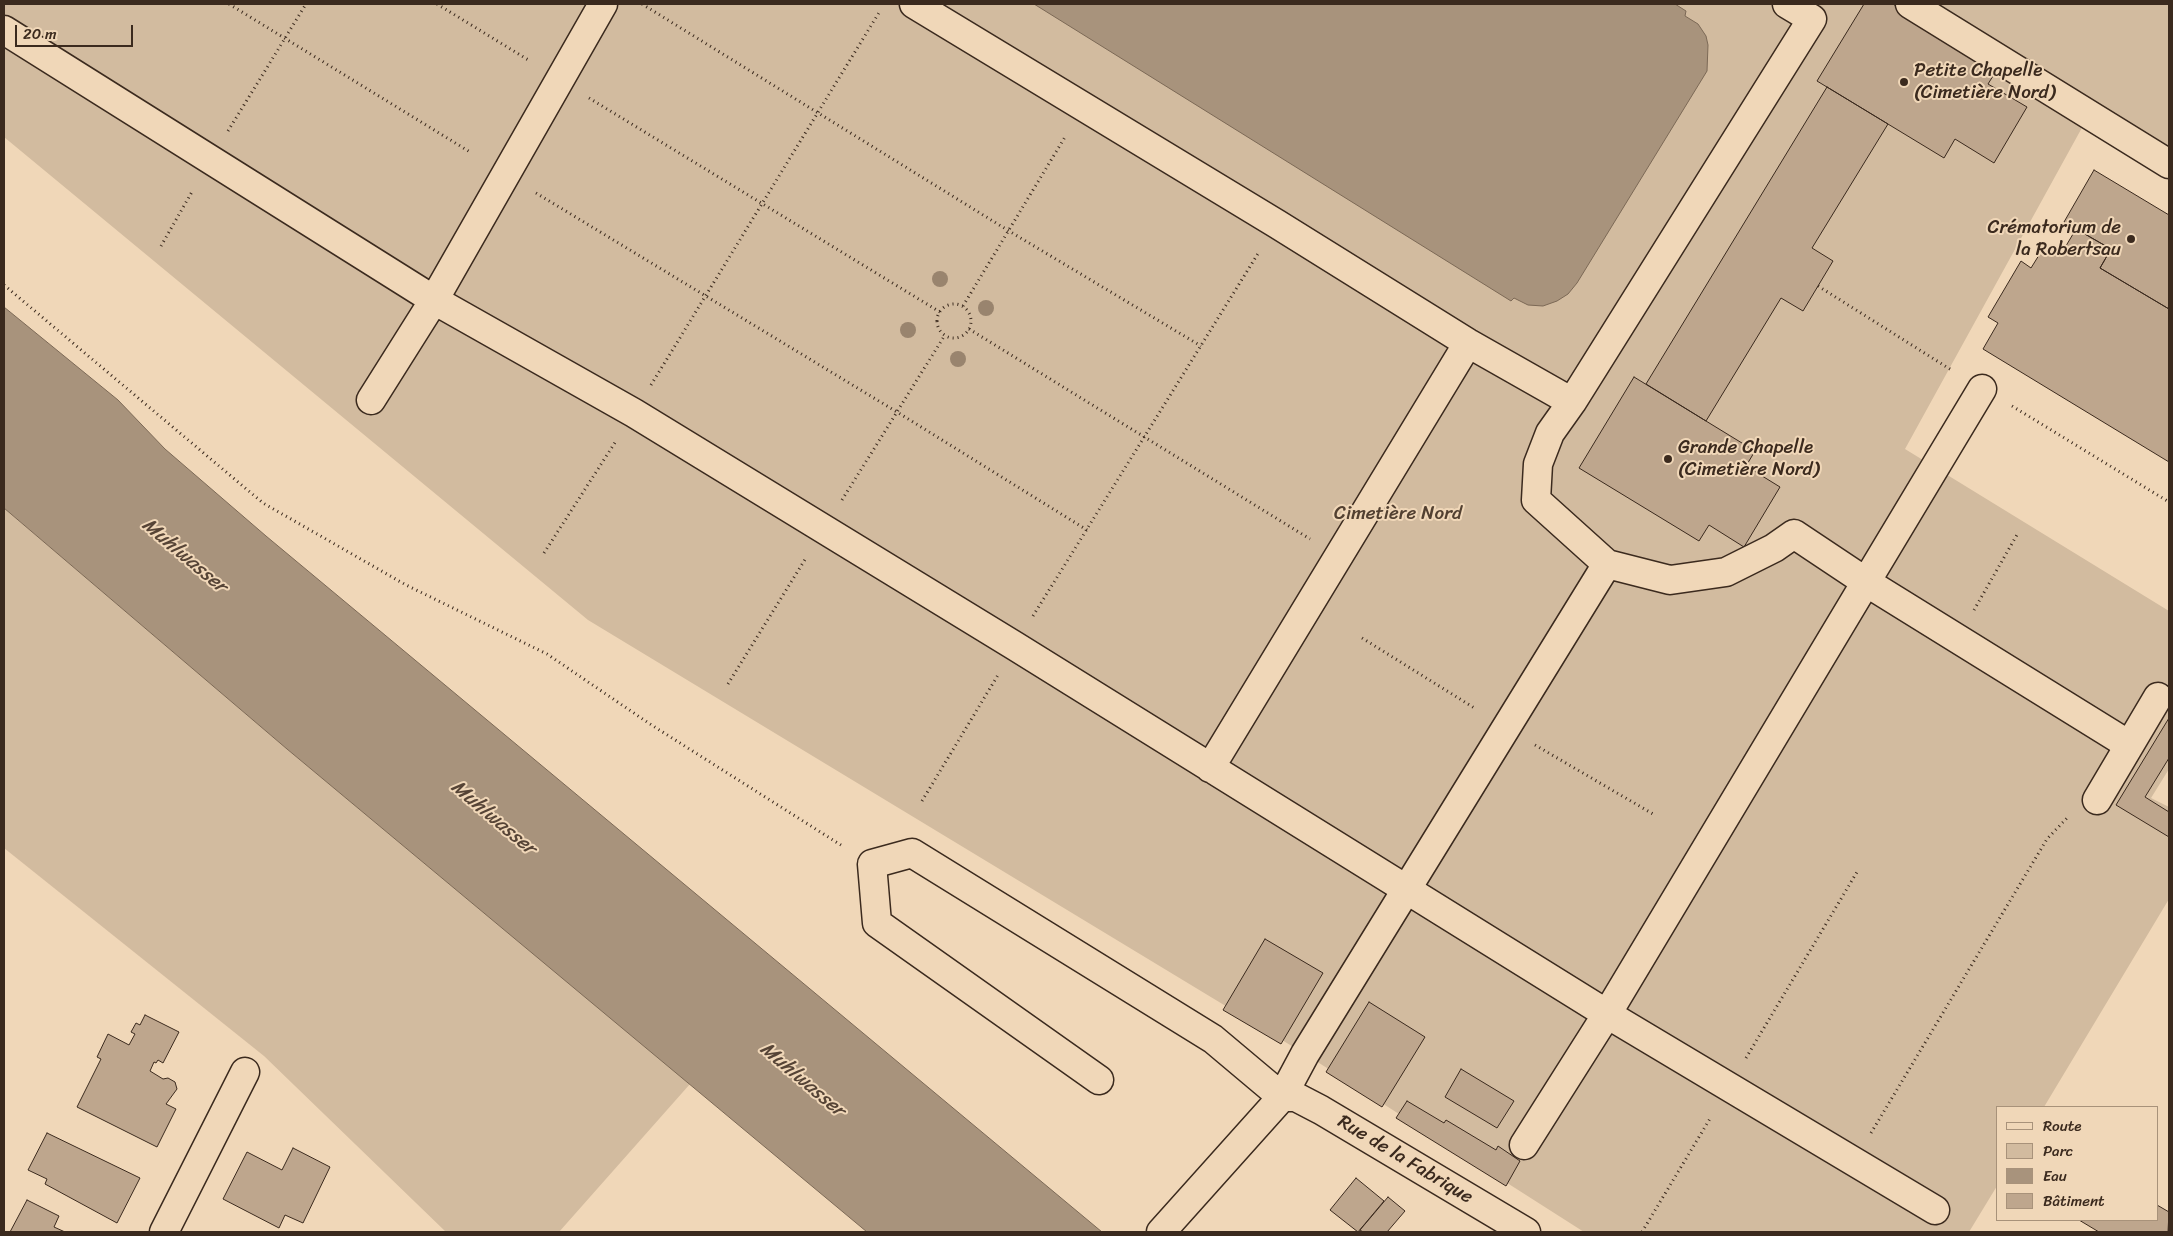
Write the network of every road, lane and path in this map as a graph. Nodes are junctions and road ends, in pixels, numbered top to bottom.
1 (229, 4) edge
2 (306, 4) edge
3 (437, 4) edge
4 (603, 4) edge
5 (642, 4) edge
6 (884, 4) edge
7 (914, 4) edge
8 (1787, 4) edge
9 (1910, 4) edge
10 (1817, 11) edge
11 (4, 30) edge
12 (285, 38) junction
13 (560, 79) junction
14 (584, 95) dead end
15 (1084, 106) junction
16 (819, 112) junction
17 (470, 152) dead end
18 (210, 160) junction
19 (2169, 164) edge
20 (505, 174) junction
21 (763, 203) junction
22 (1277, 224) junction
23 (1009, 230) junction
24 (161, 246) dead end
25 (4, 286) edge
26 (706, 296) junction
27 (434, 300) junction
28 (963, 306) junction
29 (940, 312) junction
30 (969, 330) junction
31 (946, 335) junction
32 (1468, 343) junction
33 (1201, 346) junction
34 (1982, 389) dead end
35 (371, 400) dead end
36 (1572, 402) junction
37 (634, 412) junction
38 (898, 412) junction
39 (1144, 438) junction
40 (824, 529) junction
41 (1087, 530) junction
42 (2018, 533) dead end
43 (544, 553) dead end
44 (1338, 556) junction
45 (1607, 564) junction
46 (1866, 582) junction
47 (1957, 638) junction
48 (1015, 646) junction
49 (728, 684) dead end
50 (2158, 697) dead end
51 (2129, 745) junction
52 (1210, 768) junction
53 (2098, 800) joint
54 (922, 801) dead end
55 (872, 864) junction
56 (1857, 872) dead end
57 (1408, 889) junction
58 (1607, 1014) junction
59 (245, 1072) dead end
60 (1099, 1080) dead end
61 (1729, 1087) junction
62 (1282, 1097) junction
63 (1524, 1145) dead end
64 (1854, 1162) junction
65 (1935, 1210) dead end
66 (164, 1232) edge
67 (1161, 1232) edge
68 (1526, 1232) edge
69 (1642, 1232) edge

1 - 12 path
2 - 12 path
3 - 13 path
4 - 13 street
5 - 16 path
6 - 16 path
7 - 15 street
8 - 10 street
9 - 19 street
10 - 36 street
11 - 18 street
12 - 17 path
12 - 18 path
13 - 20 street
14 - 21 path
15 - 22 street
15 - 23 path
16 - 21 path
16 - 23 path
18 - 24 path
18 - 27 street
20 - 26 path
20 - 27 street
21 - 26 path
21 - 29 path
22 - 32 street
22 - 33 path
23 - 28 path
23 - 33 path
25 - 55 path
26 - 37 path
26 - 38 path
27 - 35 street
27 - 37 street
28 - 29 path
28 - 30 path
29 - 31 path
30 - 31 path
30 - 39 path
31 - 38 path
32 - 36 street
32 - 44 street
33 - 39 path
34 - 46 street
36 - 45 street
37 - 40 street
37 - 43 path
38 - 40 path
38 - 41 path
39 - 41 path
39 - 44 path
40 - 48 street
40 - 49 path
41 - 48 path
42 - 47 path
44 - 52 street
45 - 46 street
45 - 57 street
46 - 47 street
46 - 58 street
47 - 51 street
48 - 52 street
48 - 54 path
50 - 51 street
51 - 53 street
52 - 57 street
53 - 64 path
55 - 60 street
55 - 62 street
56 - 61 path
57 - 58 street
57 - 62 street
58 - 61 street
58 - 63 street
59 - 66 street
61 - 64 street
61 - 69 path
62 - 67 street
62 - 68 street, Rue de la Fabrique
64 - 65 street

